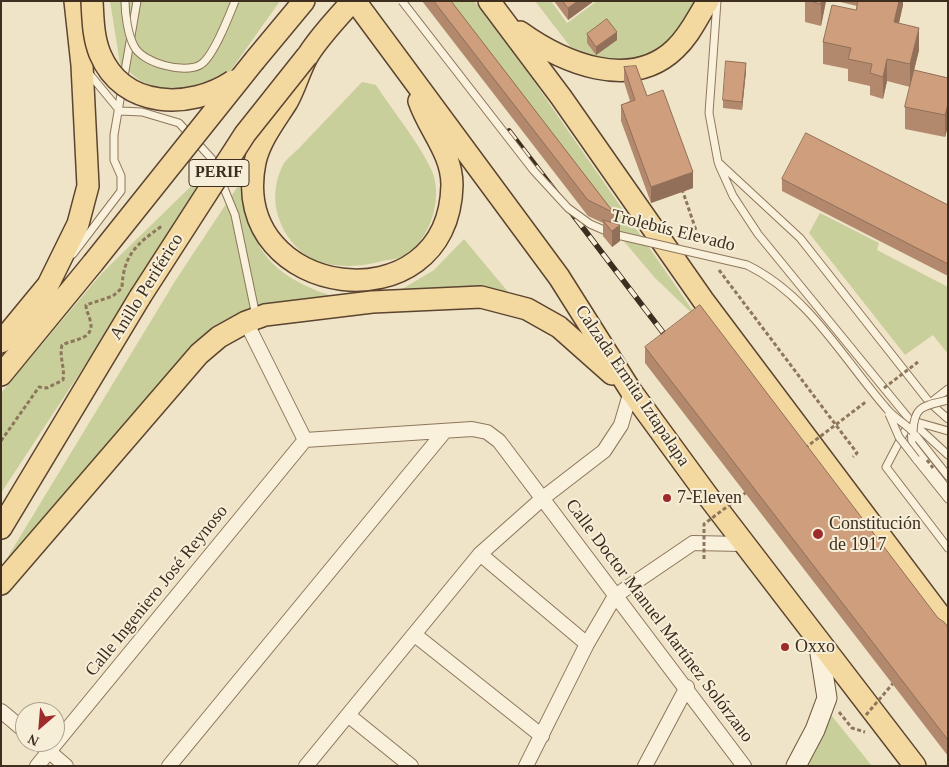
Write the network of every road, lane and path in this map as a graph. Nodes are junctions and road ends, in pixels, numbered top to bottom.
1 (75, 1) edge
2 (92, 1) edge
3 (125, 1) edge
4 (137, 1) edge
5 (235, 1) edge
6 (304, 1) edge
7 (353, 1) edge
8 (402, 1) edge
9 (490, 1) edge
10 (708, 1) edge
11 (718, 1) edge
12 (506, 22) junction
13 (307, 56) junction
14 (255, 60) junction
15 (82, 65) junction
16 (412, 77) junction
17 (120, 111) junction
18 (718, 162) junction
19 (681, 186) edge
20 (162, 226) dead end
21 (701, 246) dead end
22 (719, 269) dead end
23 (48, 284) junction
24 (252, 320) junction
25 (1, 342) edge
26 (918, 362) dead end
27 (1, 375) edge
28 (948, 389) edge
29 (631, 391) junction
30 (881, 391) dead end
31 (870, 399) dead end
32 (948, 400) edge
33 (930, 403) junction
34 (888, 411) junction
35 (948, 419) edge
36 (910, 420) junction
37 (836, 424) junction
38 (445, 431) junction
39 (948, 431) edge
40 (912, 432) junction
41 (306, 440) junction
42 (1, 441) edge
43 (800, 452) edge
44 (948, 455) edge
45 (853, 457) dead end
46 (948, 476) edge
47 (753, 487) edge
48 (948, 490) edge
49 (543, 498) junction
50 (948, 499) edge
51 (1, 528) edge
52 (743, 544) junction
53 (948, 548) edge
54 (480, 554) junction
55 (704, 559) dead end
56 (1, 584) edge
57 (615, 596) junction
58 (948, 626) edge
59 (415, 635) junction
60 (818, 641) junction
61 (587, 644) junction
62 (900, 678) edge
63 (687, 687) junction
64 (1, 711) edge
65 (348, 715) junction
66 (866, 715) dead end
67 (15, 723) edge
68 (65, 733) edge
69 (542, 736) junction
70 (49, 752) joint
71 (37, 766) edge
72 (66, 766) edge
73 (169, 766) edge
74 (306, 766) edge
75 (412, 766) edge
76 (526, 766) edge
77 (645, 766) edge
78 (744, 766) edge
79 (796, 766) edge
80 (915, 766) edge

1 - 15 main road
2 - 14 main road, bridge
3 - 5 lane, bridge
4 - 17 lane
6 - 14 main road, PERIF
7 - 13 main road, PERIF
7 - 16 main road, Calzada Ermita Iztapalapa
8 - 34 lane, Trolebús Elevado, bridge
9 - 12 main road
10 - 12 main road
11 - 18 lane
12 - 58 main road
13 - 16 main road, bridge
13 - 51 main road, Anillo Periférico / PERIF, bridge
14 - 27 main road, PERIF, bridge
15 - 17 lane
15 - 23 main road
16 - 29 main road, Calzada Ermita Iztapalapa
17 - 23 lane
17 - 24 lane
18 - 33 lane
18 - 36 lane
19 - 21 path
20 - 42 path
22 - 37 path
23 - 25 main road
24 - 29 main road
24 - 41 street
24 - 56 main road
26 - 30 path, bridge
28 - 33 lane
29 - 49 street
29 - 52 main road, Calzada Ermita Iztapalapa
31 - 37 path, bridge
32 - 40 lane, bridge
33 - 35 lane
34 - 40 lane, Trolebús Elevado, bridge
34 - 50 lane, Trolebús Elevado, bridge
36 - 39 lane
36 - 44 lane
36 - 48 lane
36 - 53 lane
37 - 43 path, bridge
37 - 45 path
38 - 41 street, Calle Doctor Manuel Martínez Solórzano
38 - 49 street, Calle Doctor Manuel Martínez Solórzano
38 - 73 street
40 - 46 lane, Trolebús Elevado
41 - 68 street, Calle Ingeniero José Reynoso
47 - 55 path, bridge
49 - 54 street
49 - 57 street, Calle Doctor Manuel Martínez Solórzano
52 - 57 street
52 - 60 main road, Calzada Ermita Iztapalapa
54 - 59 street
54 - 61 street
57 - 61 street
57 - 63 street, Calle Doctor Manuel Martínez Solórzano
59 - 65 street
59 - 69 street
60 - 79 street
60 - 80 main road, Calzada Ermita Iztapalapa
61 - 69 street
62 - 66 path, bridge
63 - 77 street
63 - 78 street, Calle Doctor Manuel Martínez Solórzano
64 - 67 street
65 - 74 street
65 - 75 street
69 - 76 street
70 - 71 street, Calle Ingeniero José Reynoso
70 - 72 street

